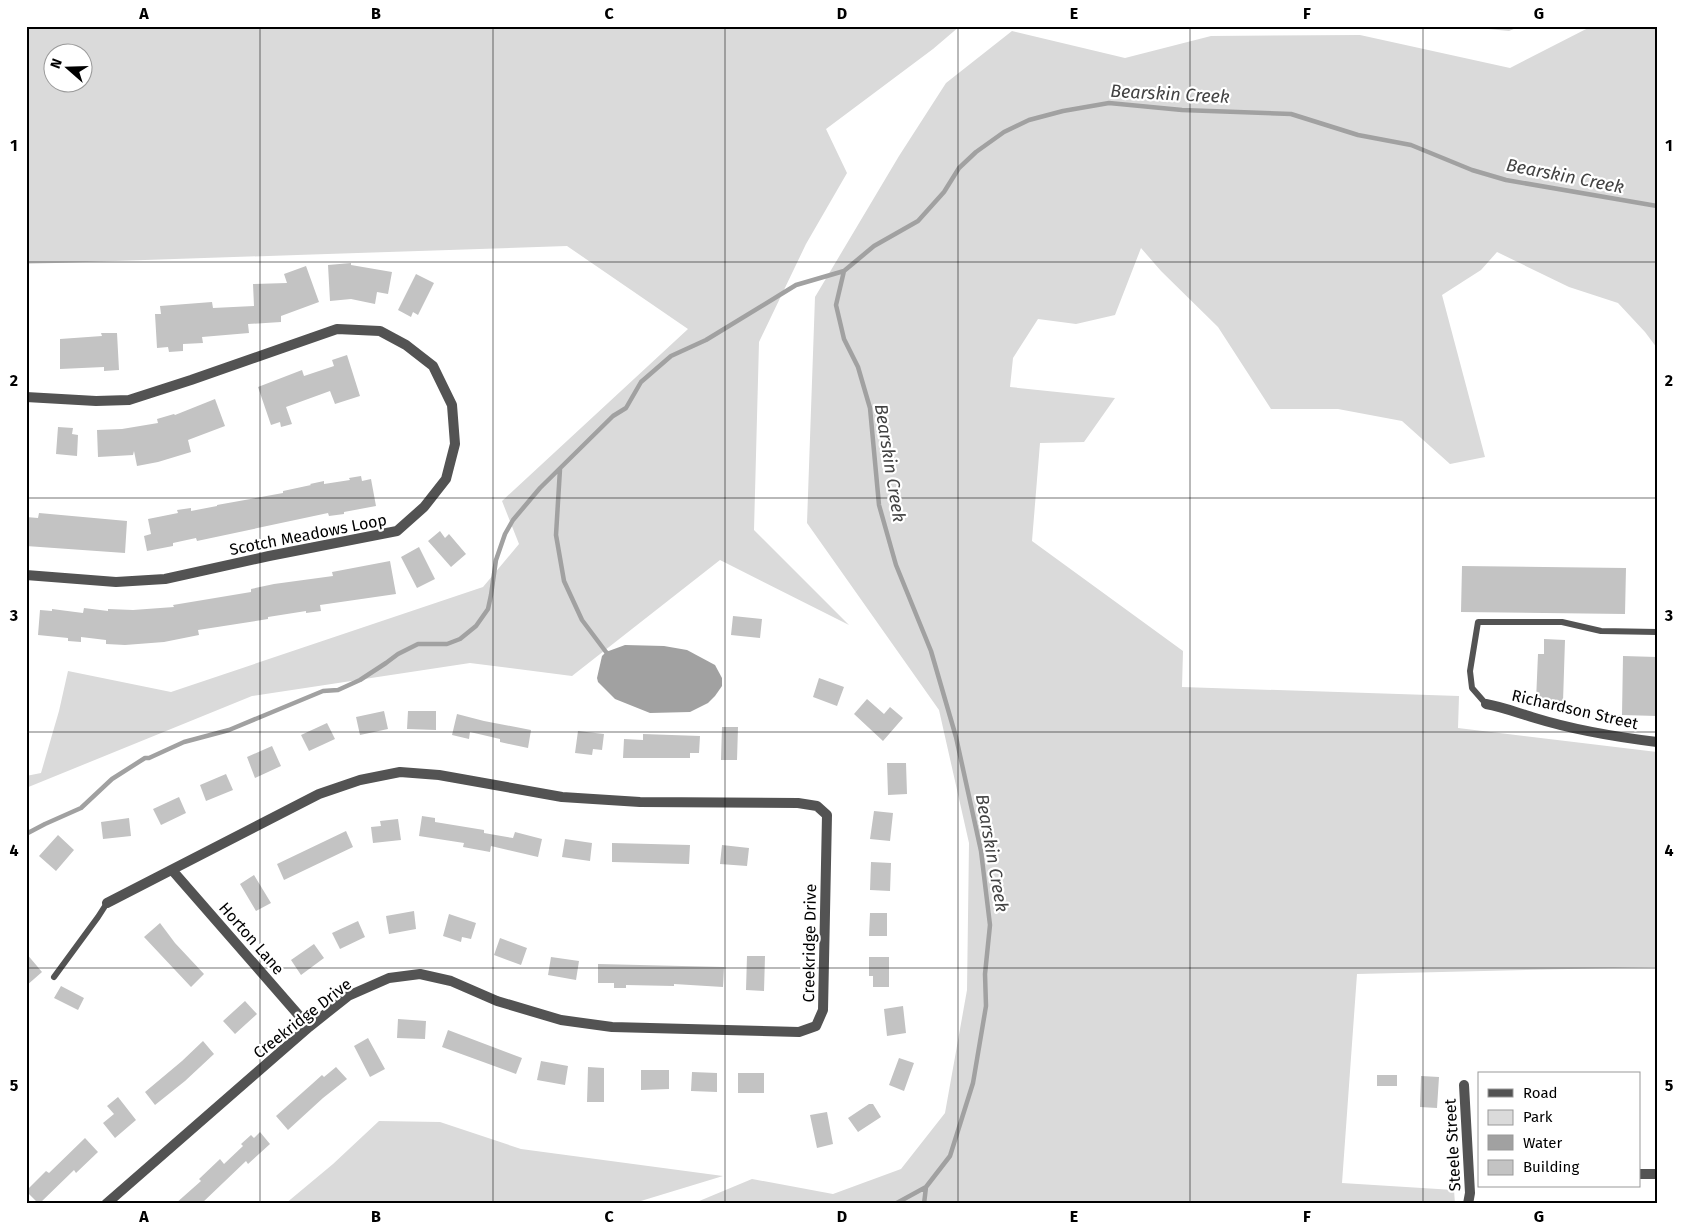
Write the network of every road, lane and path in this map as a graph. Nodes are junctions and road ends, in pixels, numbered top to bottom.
1 (26, 397) edge
2 (26, 575) edge
3 (1657, 632) edge
4 (1486, 704) joint
5 (1657, 742) edge
6 (172, 870) junction
7 (107, 903) joint
8 (54, 976) dead end
9 (309, 1027) junction
10 (1464, 1085) dead end
11 (1640, 1174) edge
12 (1657, 1174) edge
13 (1478, 1185) edge
14 (1470, 1193) junction
15 (106, 1204) edge
16 (1468, 1204) edge

1 - 2 street, Scotch Meadows Loop
3 - 4 lane
4 - 5 street, Richardson Street
6 - 7 street, Creekridge Drive
6 - 9 street, Horton Lane
6 - 9 street, Creekridge Drive
7 - 8 lane
9 - 15 street, Creekridge Drive
10 - 14 street, Steele Street
11 - 12 street
13 - 14 street
14 - 16 street, Steele Street

